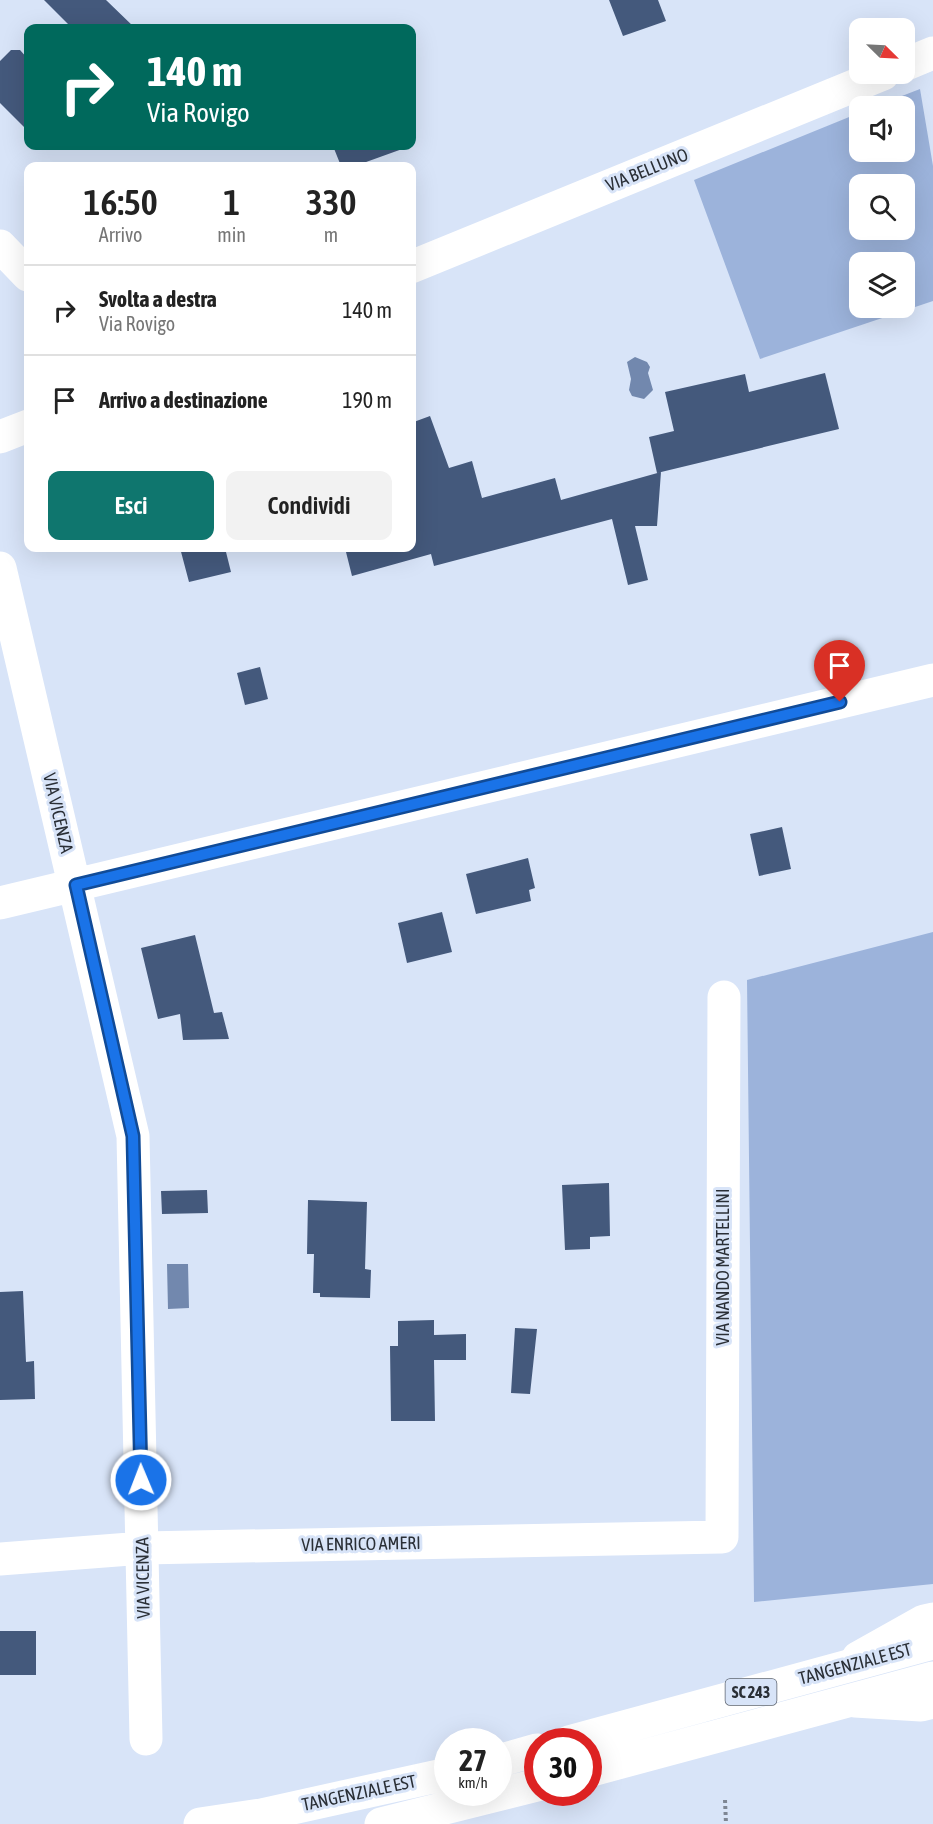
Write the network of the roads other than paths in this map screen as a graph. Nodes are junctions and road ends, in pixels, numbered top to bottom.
1 (933, 53) edge
2 (915, 60) edge
3 (859, 84) edge
4 (0, 246) edge
5 (416, 265) edge
6 (24, 271) edge
7 (24, 428) edge
8 (0, 437) edge
9 (0, 568) edge
10 (933, 680) edge
11 (76, 885) junction
12 (0, 903) edge
13 (724, 997) dead end
14 (722, 1537) joint
15 (142, 1548) junction
16 (0, 1559) edge
17 (933, 1618) edge
18 (933, 1643) edge
19 (838, 1668) junction
20 (933, 1678) edge
21 (848, 1701) junction
22 (933, 1702) edge
23 (602, 1733) edge
24 (146, 1739) dead end
25 (602, 1767) edge
26 (434, 1777) edge
27 (524, 1788) edge
28 (201, 1824) edge
29 (381, 1824) edge

1 - 2 main road
3 - 5 main road, VIA BELLUNO
4 - 6 main road
7 - 8 main road
9 - 11 main road, VIA VICENZA
10 - 11 main road
11 - 12 main road
11 - 15 main road, VIA VICENZA
13 - 14 main road, VIA NANDO MARTELLINI
14 - 15 main road, VIA ENRICO AMERI
15 - 16 main road, VIA ENRICO AMERI
15 - 24 main road, VIA VICENZA
17 - 19 main road
18 - 19 main road, TANGENZIALE EST / SC 243
19 - 23 main road, TANGENZIALE EST / SC 243
20 - 21 main road, TANGENZIALE EST / SC 243
21 - 22 main road
21 - 25 main road, TANGENZIALE EST / SC 243
26 - 28 main road, TANGENZIALE EST
27 - 29 main road, TANGENZIALE EST

